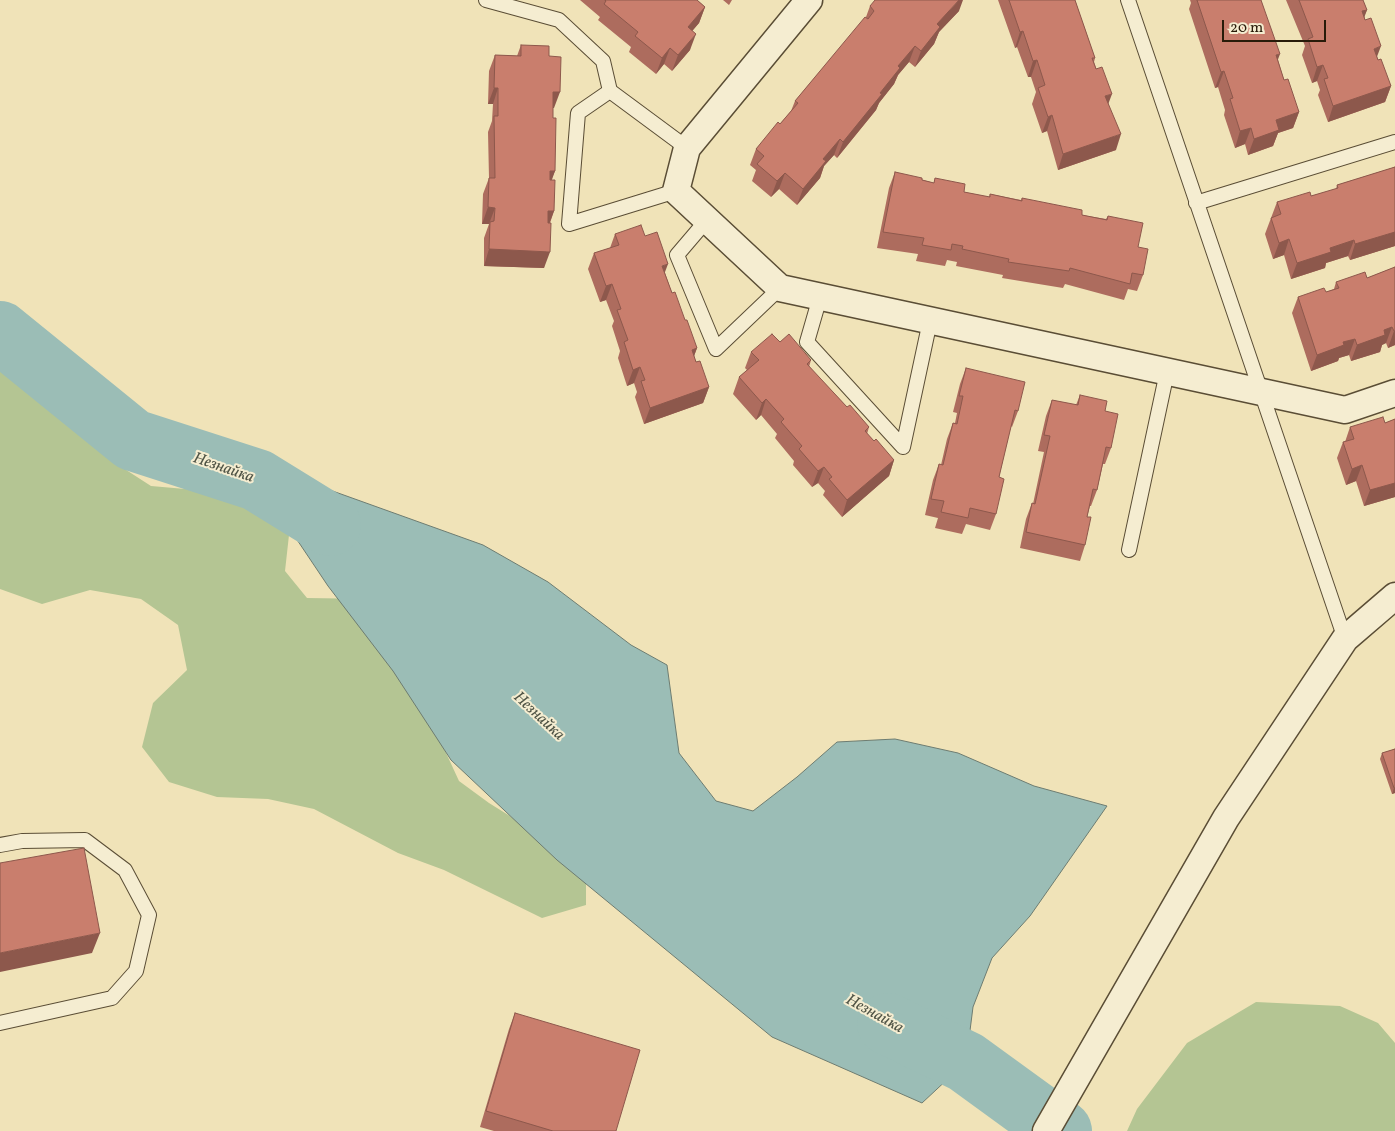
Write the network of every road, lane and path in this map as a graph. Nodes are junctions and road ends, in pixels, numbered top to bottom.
1 (486, 0) edge
2 (809, 0) edge
3 (1128, 0) edge
4 (610, 91) junction
5 (1395, 142) edge
6 (687, 148) junction
7 (676, 191) junction
8 (1196, 202) junction
9 (706, 221) junction
10 (780, 288) junction
11 (820, 297) junction
12 (930, 321) junction
13 (1167, 372) junction
14 (1260, 389) junction
15 (1395, 393) edge
16 (1129, 550) dead end
17 (1395, 596) edge
18 (1345, 639) junction
19 (0, 845) edge
20 (0, 1023) edge
21 (1046, 1131) edge

1 - 4 lane
2 - 6 street
3 - 8 lane
4 - 6 lane
4 - 7 lane
5 - 8 lane
6 - 7 street
7 - 9 street
8 - 14 lane
9 - 10 street
9 - 10 lane
10 - 11 street
11 - 12 street
11 - 12 lane
12 - 13 street
13 - 14 street
13 - 16 lane
14 - 15 street
14 - 18 lane
17 - 18 street
18 - 21 street
19 - 20 lane

